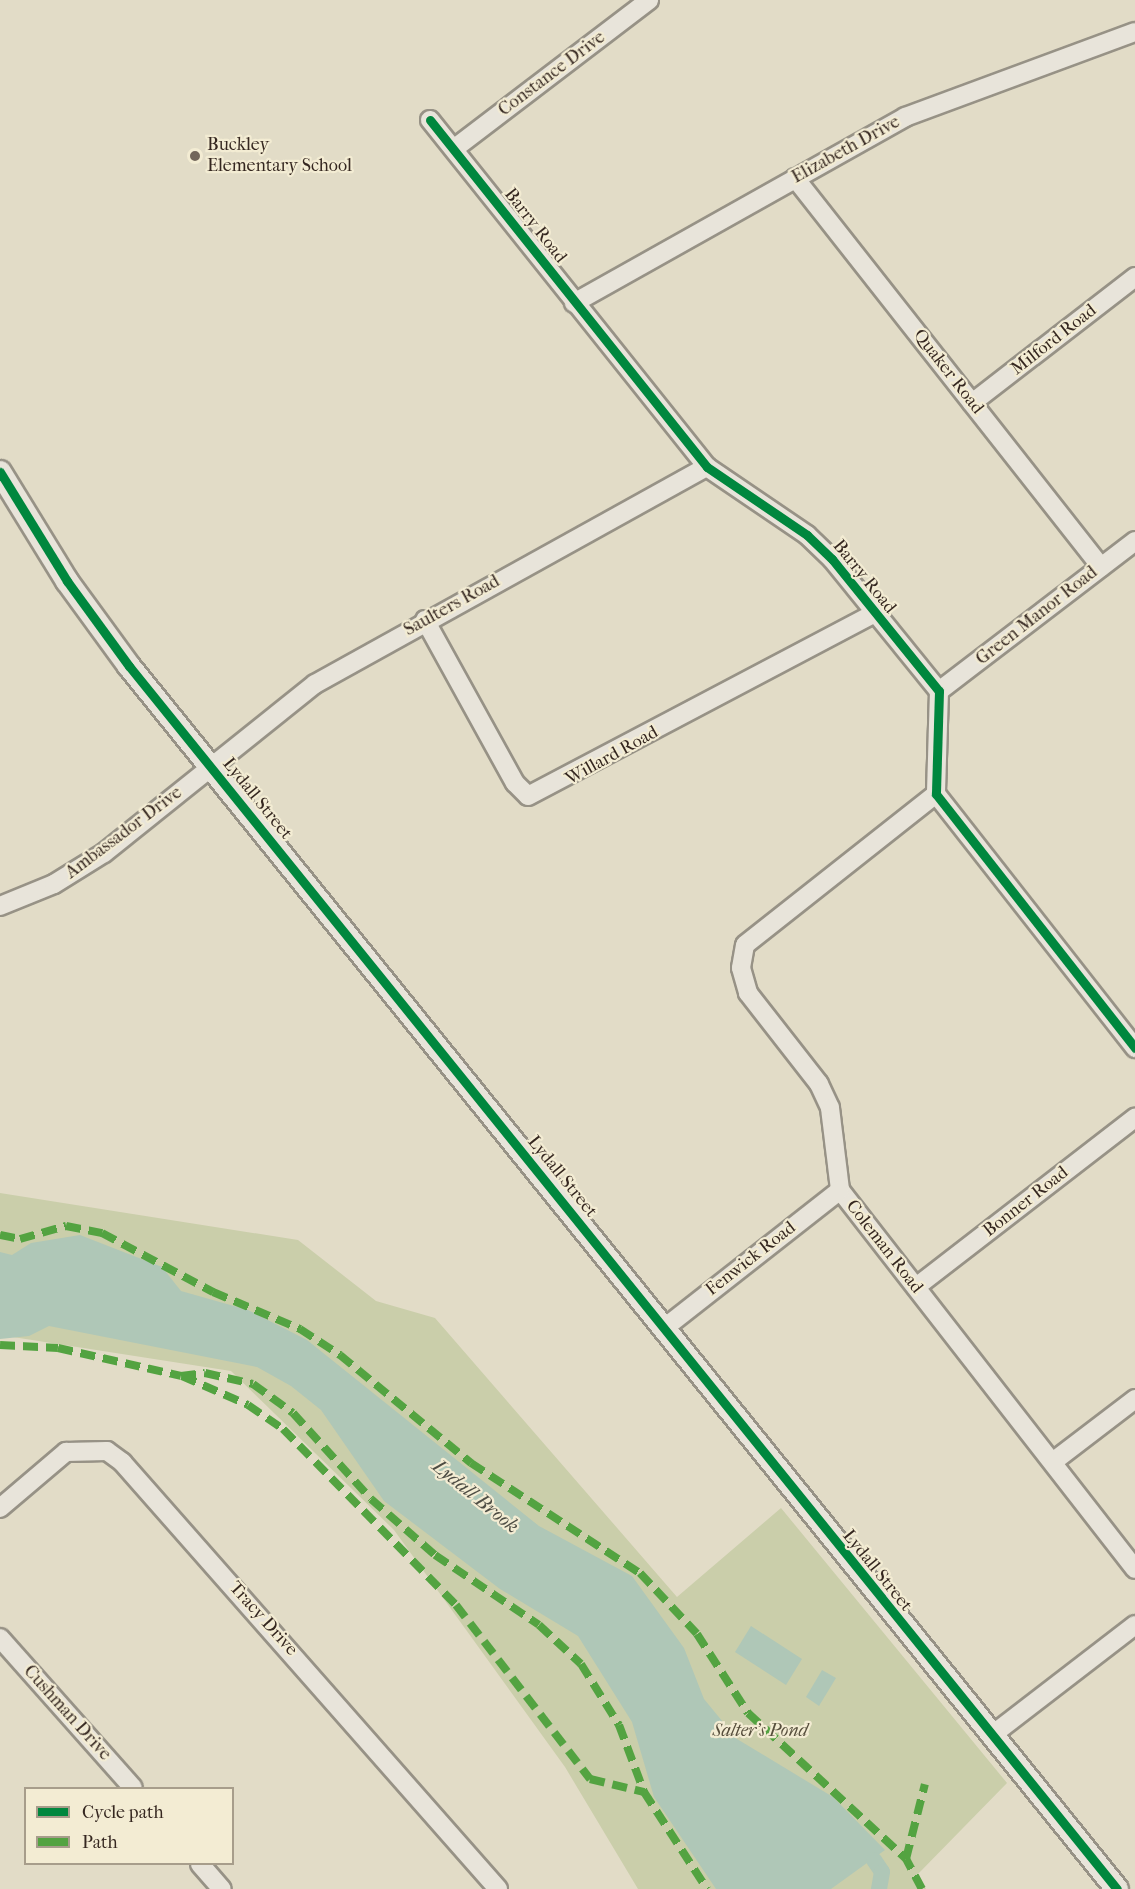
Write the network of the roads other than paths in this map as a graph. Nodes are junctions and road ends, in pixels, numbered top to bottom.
1 (649, 0) edge
2 (1135, 32) edge
3 (430, 120) dead end
4 (454, 148) junction
5 (795, 178) junction
6 (1135, 277) edge
7 (574, 303) junction
8 (972, 403) junction
9 (707, 467) junction
10 (0, 472) edge
11 (1135, 541) edge
12 (1101, 567) junction
13 (873, 614) junction
14 (425, 620) junction
15 (939, 691) junction
16 (210, 767) junction
17 (936, 794) junction
18 (0, 906) edge
19 (1135, 1048) edge
20 (1135, 1118) edge
21 (840, 1190) junction
22 (916, 1287) junction
23 (663, 1329) junction
24 (1135, 1399) edge
25 (1054, 1461) junction
26 (0, 1508) edge
27 (1135, 1569) edge
28 (1135, 1625) edge
29 (0, 1638) edge
30 (991, 1736) junction
31 (132, 1787) edge
32 (202, 1865) edge
33 (222, 1889) edge
34 (498, 1889) edge
35 (1117, 1889) edge

1 - 4 street, Constance Drive
2 - 5 street, Elizabeth Drive
3 - 4 street, Barry Road
4 - 7 street, Barry Road
5 - 7 street, Elizabeth Drive
5 - 8 street, Quaker Road
6 - 8 street, Milford Road
7 - 9 street, Barry Road
8 - 12 street, Quaker Road
9 - 13 street, Barry Road
9 - 14 street, Saulters Road
10 - 16 street, Lydall Street
11 - 12 street, Green Manor Road
12 - 15 street, Green Manor Road
13 - 14 street, Willard Road
13 - 15 street, Barry Road
14 - 16 street, Saulters Road
15 - 17 street
16 - 18 street, Ambassador Drive
16 - 23 street, Lydall Street
17 - 19 street
17 - 21 street, Coleman Road
20 - 22 street, Bonner Road
21 - 22 street, Coleman Road
21 - 23 street, Fenwick Road
22 - 25 street, Coleman Road
23 - 30 street, Lydall Street
24 - 25 street
25 - 27 street, Coleman Road
26 - 34 street, Tracy Drive
28 - 30 street
29 - 31 street, Cushman Drive
30 - 35 street, Lydall Street
32 - 33 street

